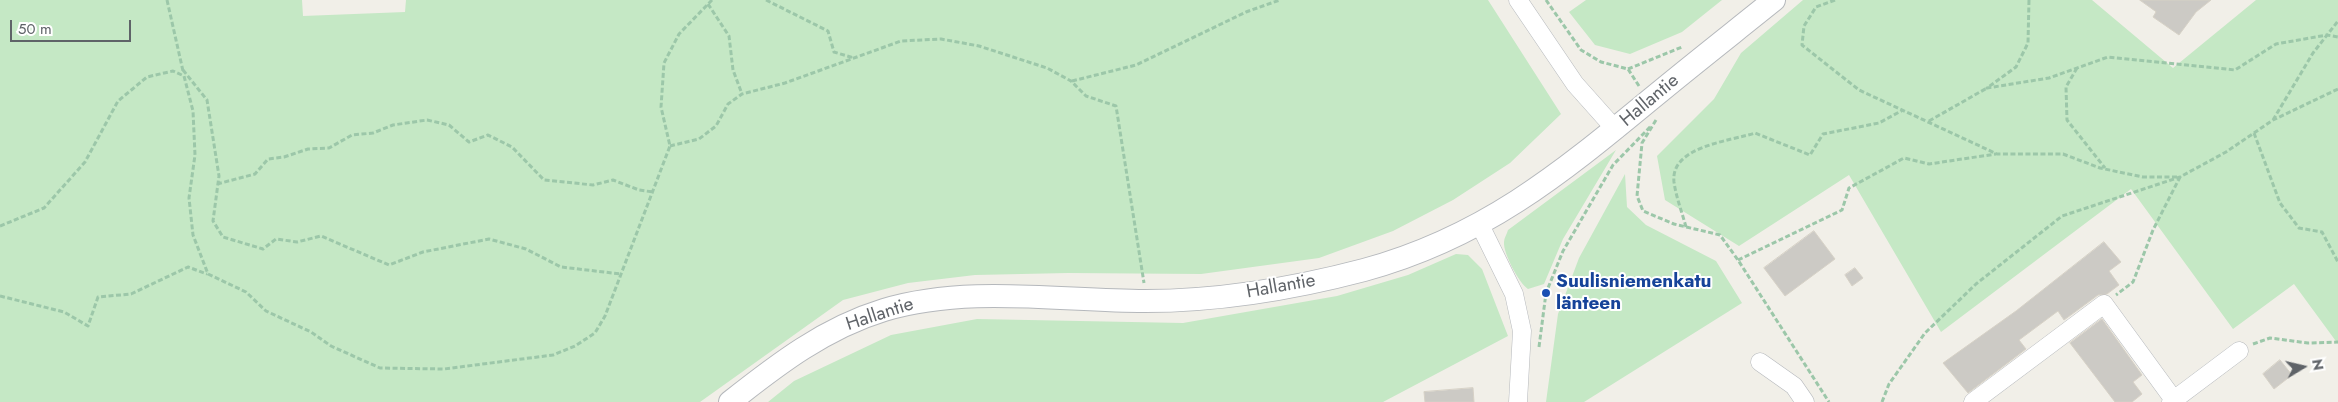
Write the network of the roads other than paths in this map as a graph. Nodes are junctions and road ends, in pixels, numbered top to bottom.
1 (1518, 0) edge
2 (1774, 0) edge
3 (1616, 130) junction
4 (1480, 225) junction
5 (2239, 351) road end
6 (1760, 362) dead end
7 (2172, 401) edge
8 (730, 402) edge
9 (1518, 402) edge
10 (1805, 402) edge
11 (1973, 402) edge

1 - 3 street
2 - 3 street, Hallantie
3 - 4 street, Hallantie
4 - 8 street, Hallantie
4 - 9 street
5 - 7 street
6 - 10 street
7 - 11 street

